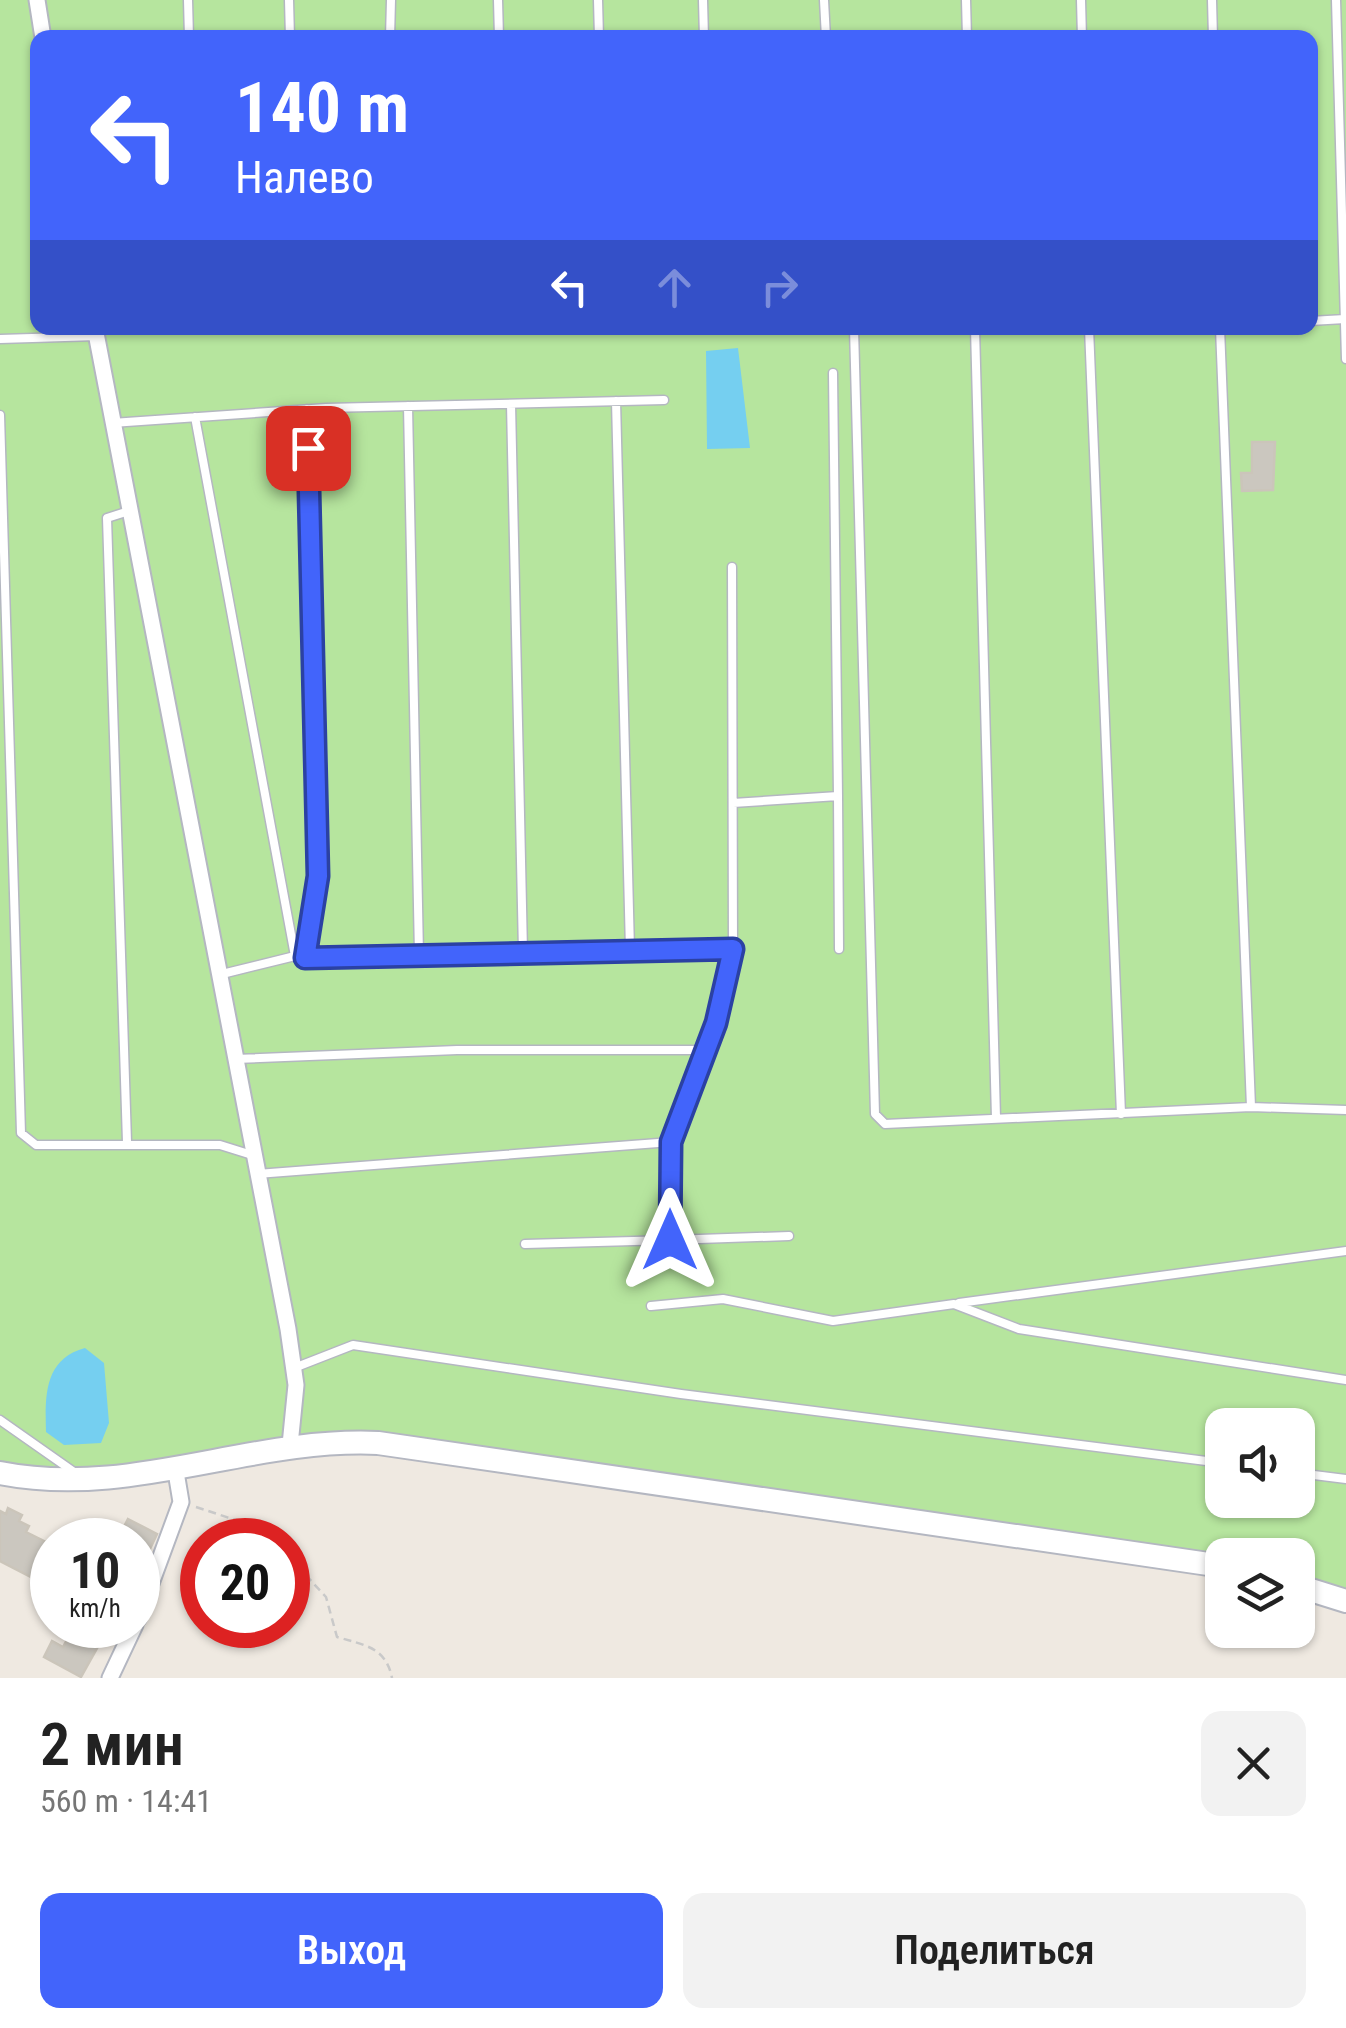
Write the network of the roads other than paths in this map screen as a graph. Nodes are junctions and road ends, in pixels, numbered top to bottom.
1 (37, 0) edge
2 (188, 0) edge
3 (289, 0) edge
4 (391, 0) edge
5 (498, 0) edge
6 (598, 0) edge
7 (703, 0) edge
8 (824, 0) edge
9 (966, 0) edge
10 (1081, 0) edge
11 (1212, 0) edge
12 (1336, 0) edge
13 (42, 30) edge
14 (190, 30) edge
15 (290, 30) edge
16 (390, 30) edge
17 (499, 30) edge
18 (599, 30) edge
19 (704, 30) edge
20 (826, 30) edge
21 (967, 30) edge
22 (1082, 30) edge
23 (1213, 30) edge
24 (1345, 319) edge
25 (1318, 320) edge
26 (60, 335) edge
27 (97, 335) edge
28 (854, 335) edge
29 (975, 335) edge
30 (1090, 335) edge
31 (1220, 335) edge
32 (0, 340) edge
33 (1346, 359) edge
34 (833, 373) dead end
35 (664, 400) dead end
36 (616, 401) junction
37 (510, 404) junction
38 (408, 406) junction
39 (306, 409) junction
40 (0, 415) edge
41 (196, 417) junction
42 (112, 423) junction
43 (128, 511) junction
44 (732, 567) dead end
45 (838, 796) junction
46 (733, 802) junction
47 (733, 949) junction
48 (630, 950) junction
49 (838, 950) dead end
50 (523, 952) junction
51 (418, 955) junction
52 (300, 957) junction
53 (218, 974) junction
54 (706, 1050) junction
55 (235, 1060) junction
56 (1251, 1108) junction
57 (1346, 1110) edge
58 (1121, 1114) junction
59 (996, 1118) junction
60 (126, 1142) junction
61 (671, 1142) junction
62 (254, 1156) junction
63 (257, 1174) junction
64 (789, 1236) dead end
65 (670, 1240) junction
66 (525, 1244) dead end
67 (1346, 1251) edge
68 (954, 1304) junction
69 (651, 1306) dead end
70 (294, 1368) junction
71 (1346, 1380) edge
72 (0, 1420) edge
73 (290, 1445) junction
74 (1205, 1461) edge
75 (0, 1472) edge
76 (176, 1472) junction
77 (1315, 1474) edge
78 (1346, 1479) edge
79 (86, 1480) junction
80 (160, 1557) edge
81 (1205, 1564) edge
82 (1315, 1591) edge
83 (1346, 1601) edge
84 (124, 1648) edge
85 (110, 1678) edge

1 - 13 street
2 - 14 lane
3 - 15 lane
4 - 16 lane
5 - 17 lane
6 - 18 lane
7 - 19 lane
8 - 20 lane
9 - 21 lane
10 - 22 lane
11 - 23 lane
12 - 24 lane
24 - 25 lane
24 - 33 lane
26 - 32 lane
27 - 42 street
28 - 59 lane
29 - 59 lane
30 - 58 lane
31 - 56 lane
34 - 45 lane
35 - 36 lane
36 - 37 lane
36 - 48 lane
37 - 38 lane
37 - 50 lane
38 - 39 lane
38 - 51 lane
39 - 41 lane
39 - 52 lane
40 - 60 lane
41 - 42 lane
41 - 52 lane
42 - 43 street
43 - 53 street
43 - 60 lane
44 - 46 lane
45 - 46 lane
45 - 49 lane
46 - 47 lane
47 - 48 lane
47 - 54 lane
48 - 50 lane
50 - 51 lane
51 - 52 lane
52 - 53 lane
53 - 55 street
54 - 55 lane
54 - 61 lane
55 - 62 street
56 - 57 lane
56 - 58 lane
58 - 59 lane
60 - 62 lane
61 - 63 lane
61 - 65 lane
62 - 63 street
63 - 70 street
64 - 65 lane
65 - 66 lane
67 - 68 lane
68 - 69 lane
68 - 71 lane
70 - 73 street
70 - 74 lane
72 - 79 lane
73 - 76 street
73 - 81 street
75 - 79 street
76 - 79 street
76 - 80 street
77 - 78 lane
82 - 83 street
84 - 85 street

